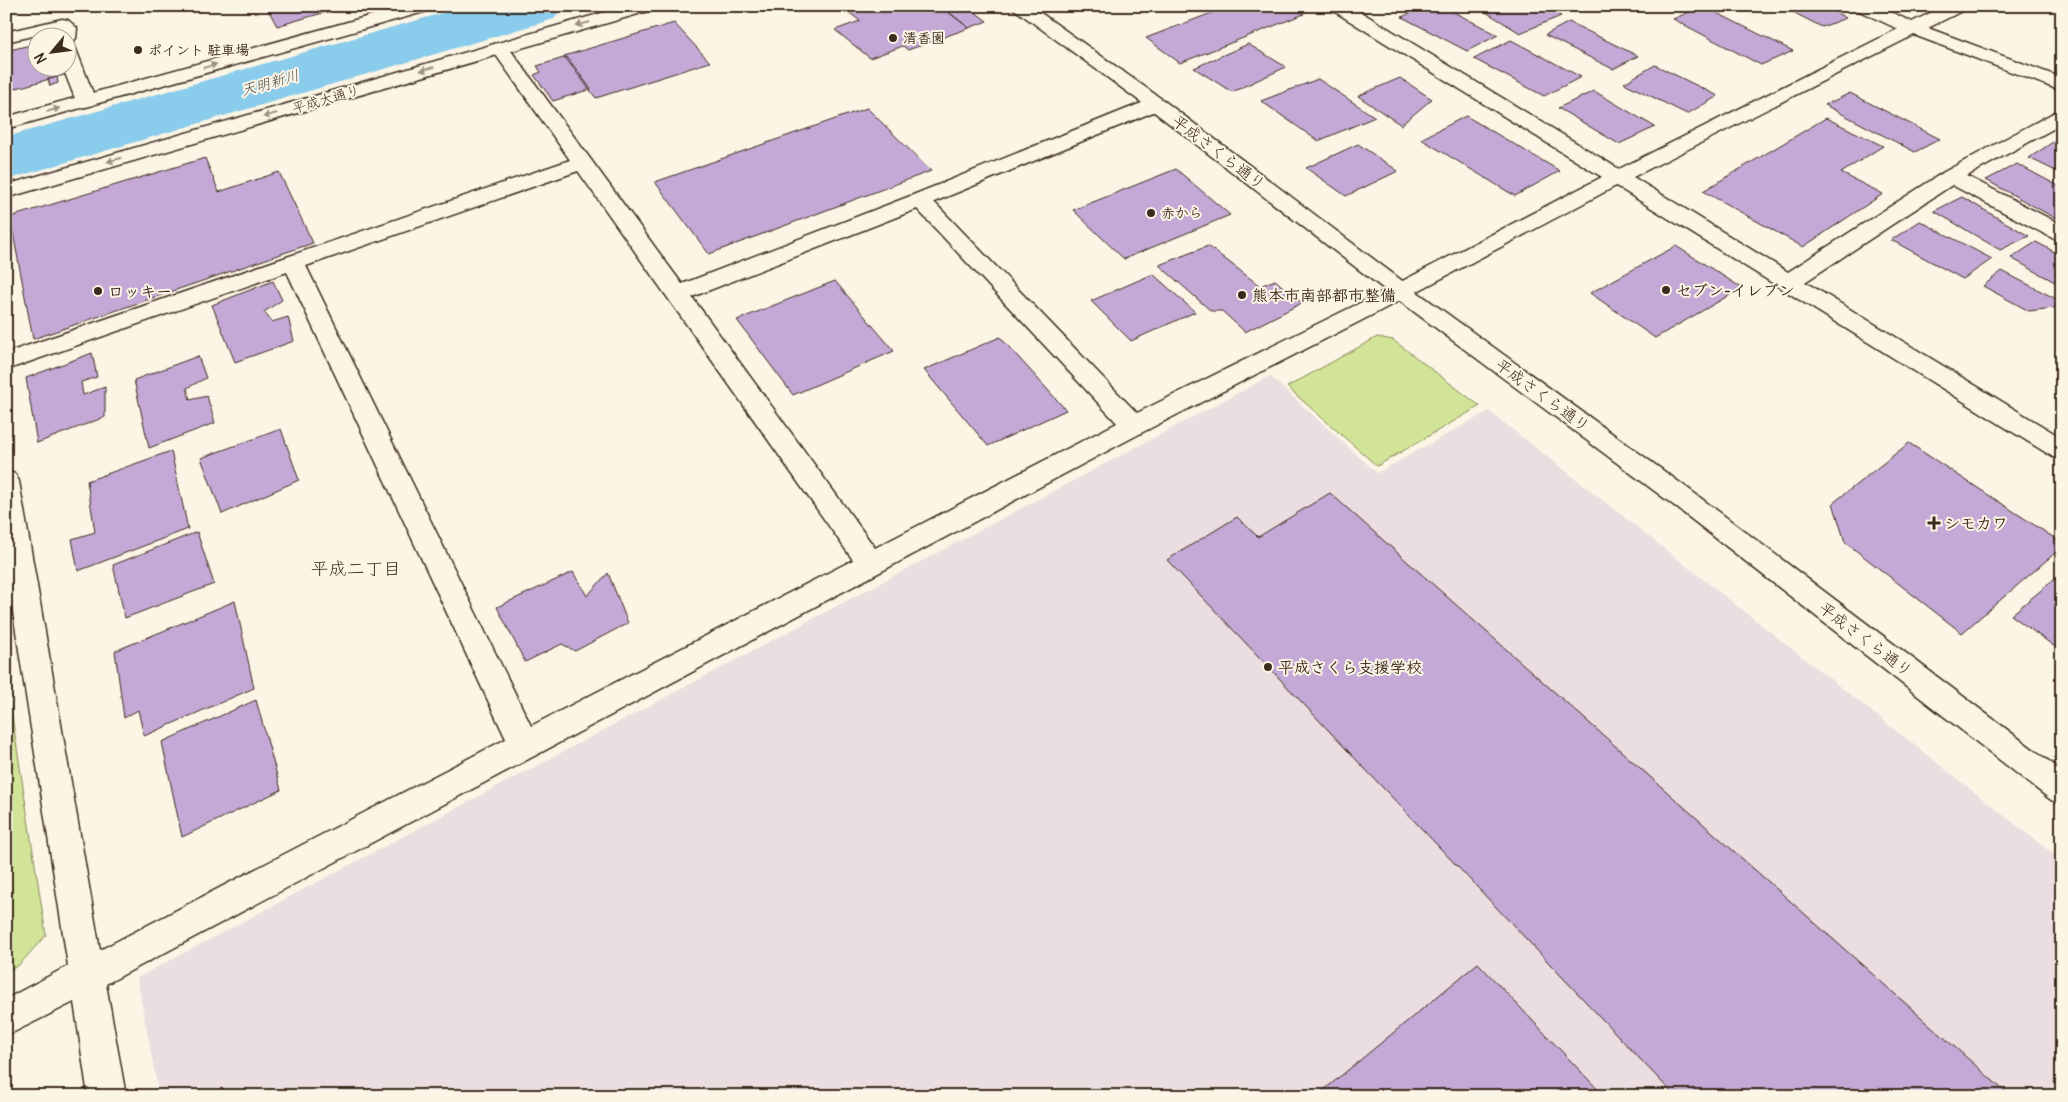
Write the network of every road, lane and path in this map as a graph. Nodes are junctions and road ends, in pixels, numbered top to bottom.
1 (425, 6) edge
2 (646, 6) edge
3 (1019, 6) edge
4 (1338, 6) edge
5 (1863, 6) edge
6 (1958, 6) edge
7 (45, 28) edge
8 (68, 28) edge
9 (1913, 29) junction
10 (28, 32) edge
11 (6, 37) edge
12 (500, 48) junction
13 (77, 78) edge
14 (2062, 85) edge
15 (86, 101) junction
16 (1156, 104) junction
17 (2062, 116) edge
18 (6, 123) edge
19 (583, 162) junction
20 (1951, 176) junction
21 (1618, 177) junction
22 (6, 192) edge
23 (920, 200) junction
24 (2062, 234) edge
25 (294, 262) junction
26 (1788, 282) junction
27 (1402, 291) junction
28 (678, 294) junction
29 (6, 362) edge
30 (1134, 425) junction
31 (2062, 450) edge
32 (6, 481) edge
33 (871, 564) junction
34 (525, 746) junction
35 (2062, 790) edge
36 (88, 975) junction
37 (6, 1018) edge
38 (107, 1096) edge

15 -> 1 street
2 -> 12 street, 平成大通り
3 - 16 street, 平成さくら通り
4 - 21 street
5 - 9 street
6 - 9 street
7 - 8 street
9 - 14 street
9 - 21 street
10 - 11 street
12 - 19 street
12 -> 22 street, 平成大通り
13 - 15 street
18 -> 15 street
16 - 23 street
16 - 27 street, 平成さくら通り
17 - 20 street
19 - 25 street
19 - 28 street
20 - 24 street
20 - 26 street
21 - 26 street
21 - 27 street
23 - 28 street
23 - 30 street
25 - 29 street
25 - 34 street
26 - 31 street
27 - 30 street
27 - 35 street, 平成さくら通り
28 - 33 street
30 - 33 street
32 - 36 street
33 - 34 street
34 - 36 street
36 - 37 street
36 - 38 street

